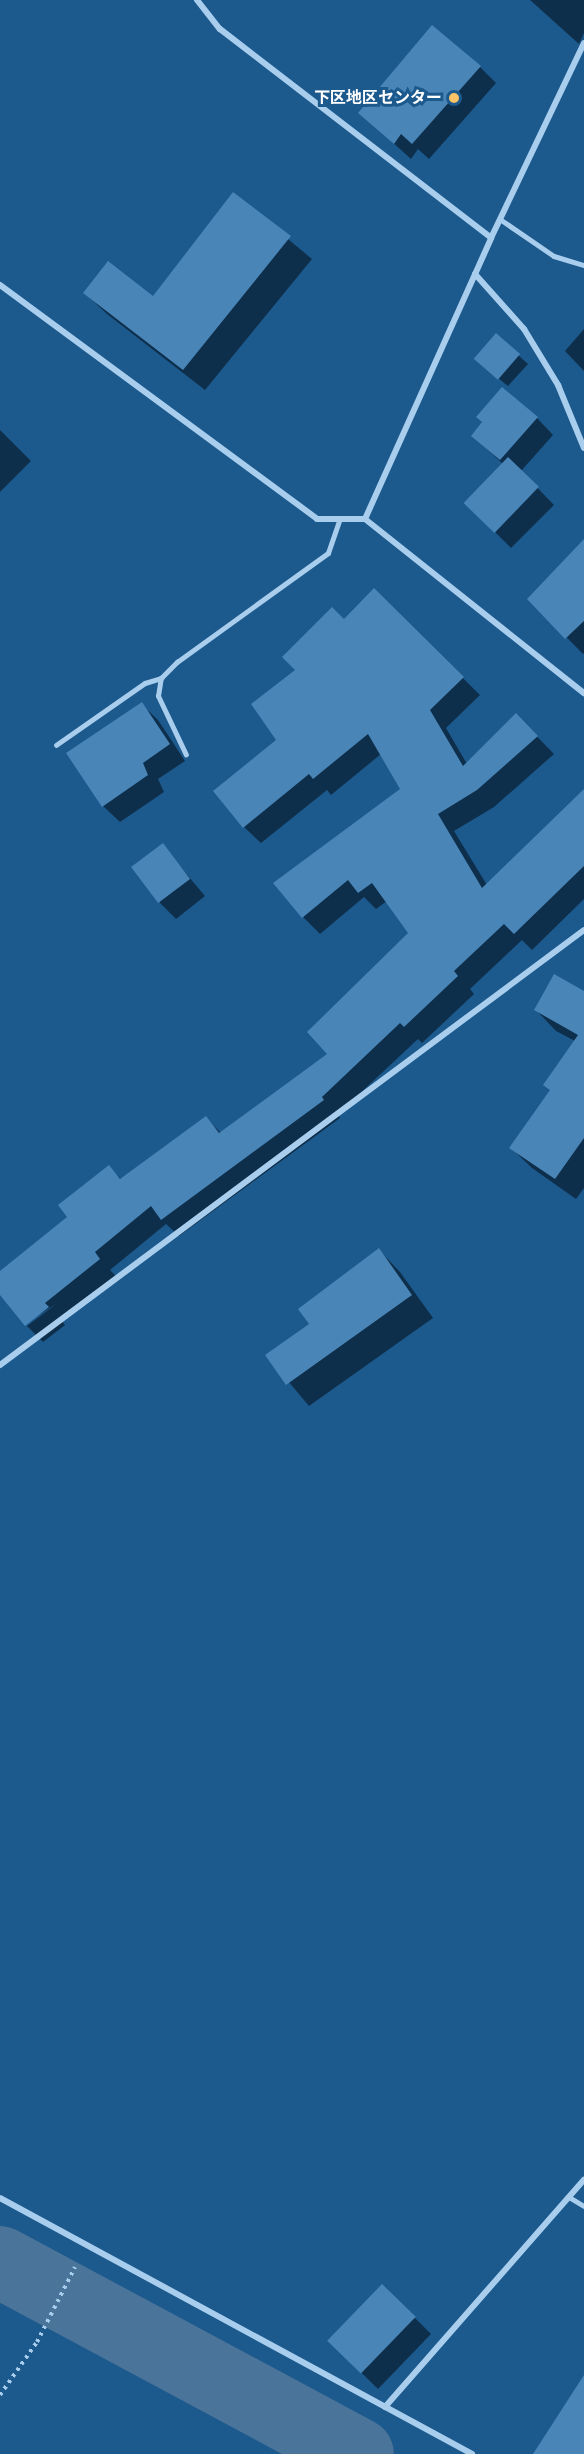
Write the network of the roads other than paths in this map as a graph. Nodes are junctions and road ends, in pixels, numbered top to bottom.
1 (196, 0) edge
2 (584, 43) edge
3 (500, 219) junction
4 (491, 238) junction
5 (584, 265) edge
6 (475, 274) junction
7 (0, 285) edge
8 (584, 448) edge
9 (340, 519) junction
10 (365, 519) junction
11 (161, 678) junction
12 (584, 693) edge
13 (56, 745) dead end
14 (186, 755) dead end
15 (584, 930) edge
16 (0, 1365) edge
17 (584, 2180) edge
18 (569, 2197) junction
19 (0, 2198) edge
20 (584, 2206) edge
21 (385, 2406) junction
22 (472, 2454) edge

1 - 4 street
2 - 3 street
3 - 4 street
3 - 5 lane
4 - 6 street
6 - 8 street
6 - 10 street
7 - 9 street
9 - 10 street
9 - 11 lane
10 - 12 street
11 - 13 lane
11 - 14 lane
15 - 16 street
17 - 18 street
18 - 20 lane
18 - 21 street
19 - 21 street
21 - 22 street

